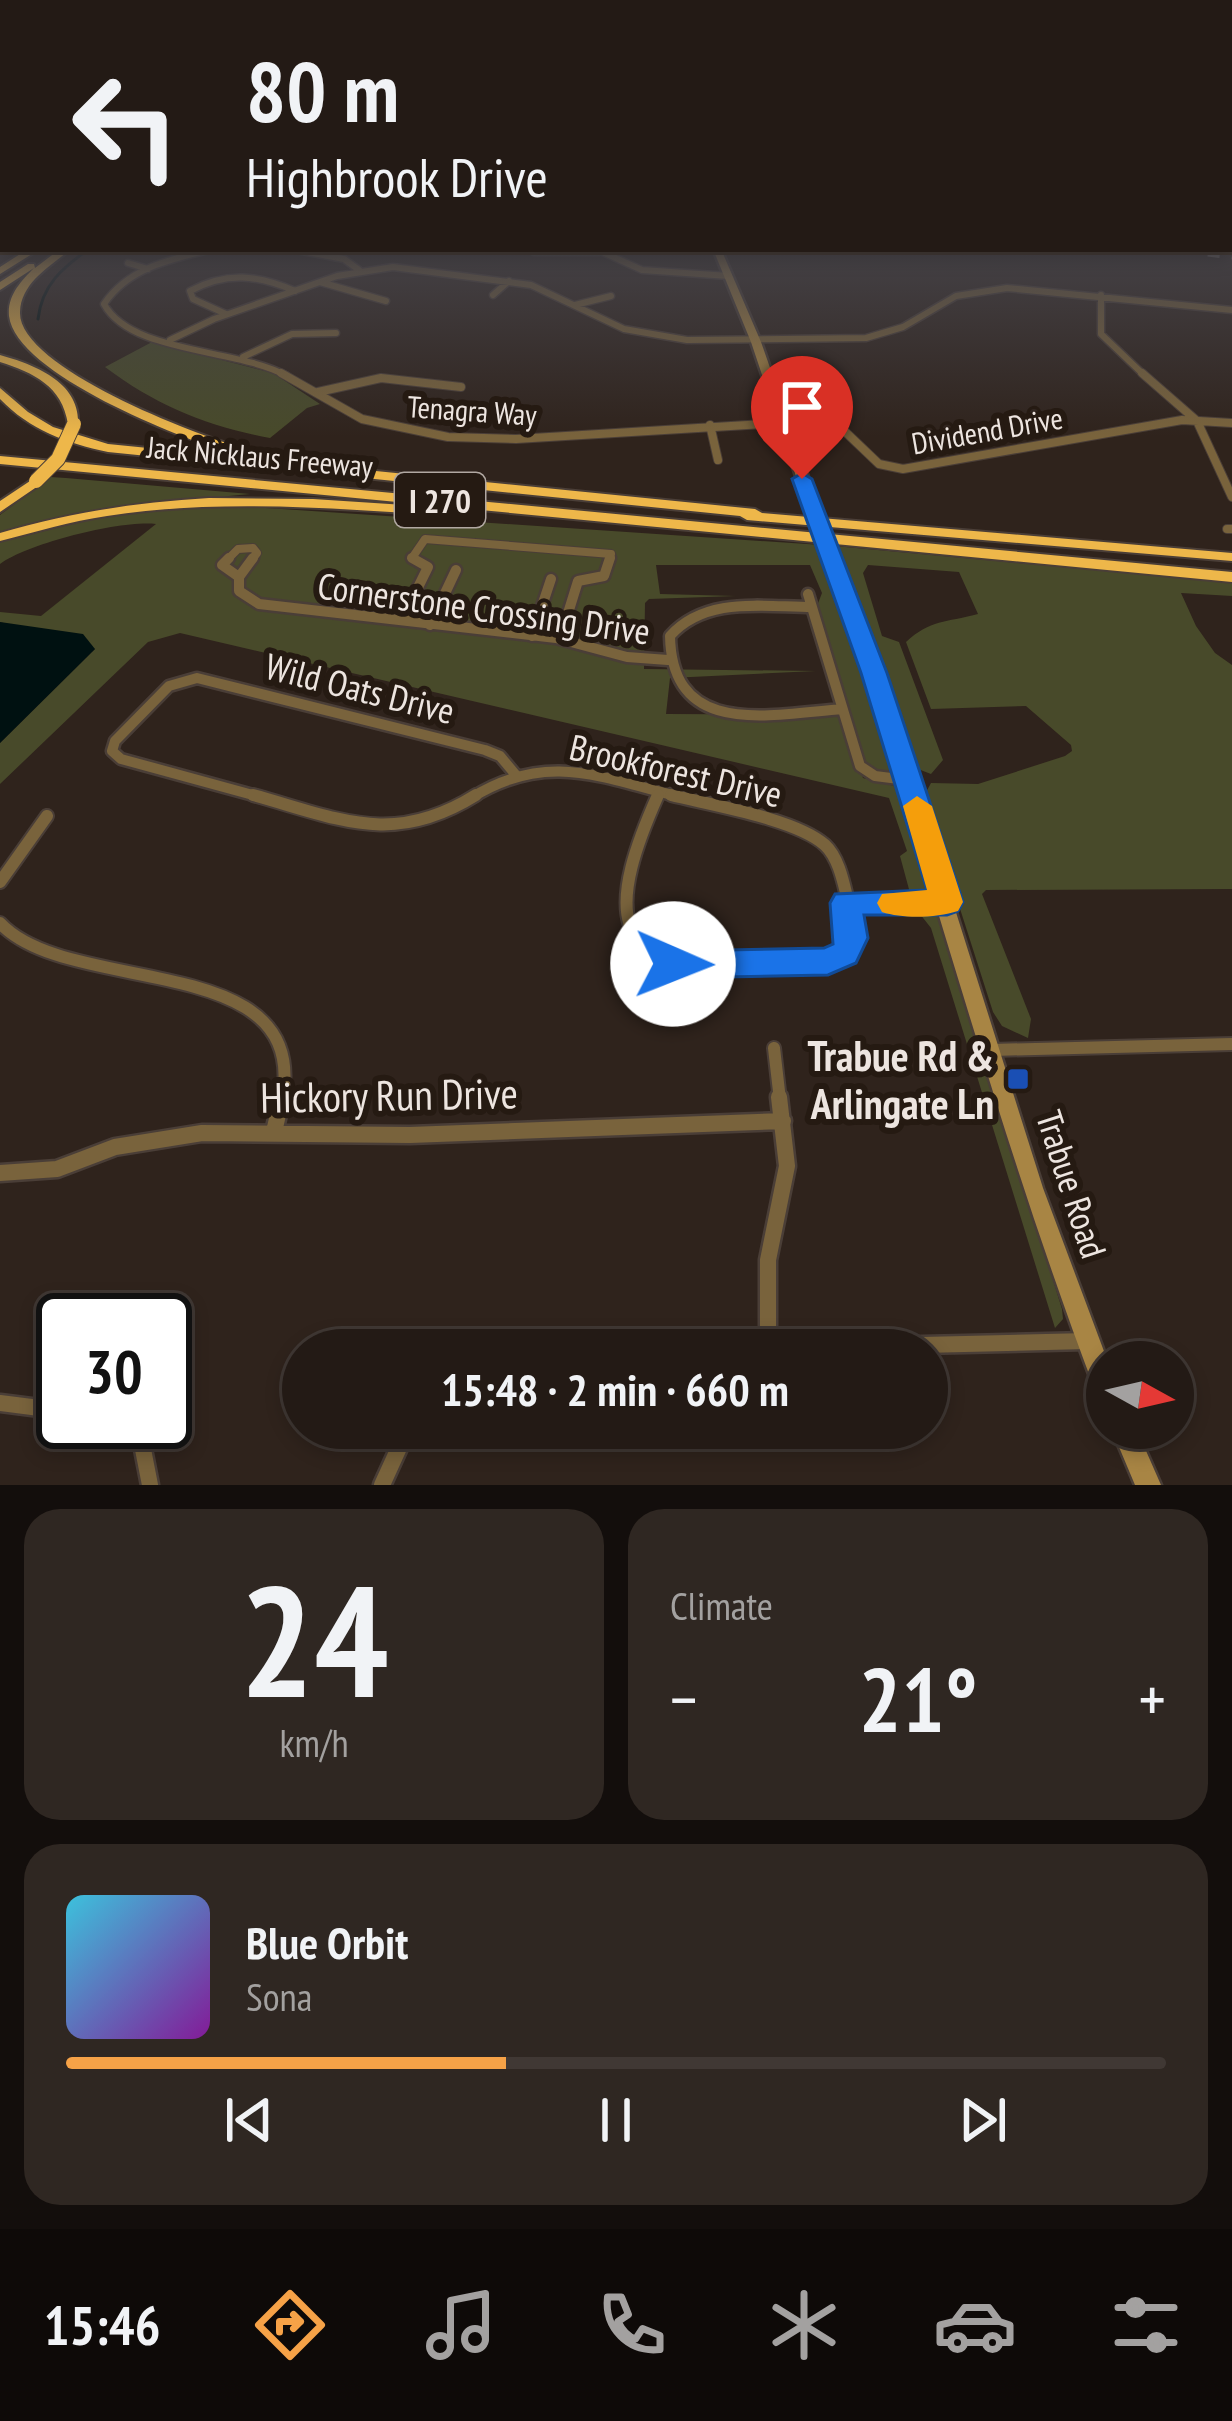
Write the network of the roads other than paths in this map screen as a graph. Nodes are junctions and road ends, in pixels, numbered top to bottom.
1 (17, 298) edge
2 (109, 298) edge
3 (194, 298) edge
4 (273, 298) edge
5 (377, 298) edge
6 (563, 298) edge
7 (601, 298) edge
8 (738, 298) edge
9 (951, 298) edge
10 (1101, 298) edge
11 (1130, 298) edge
12 (386, 301) dead end
13 (575, 305) junction
14 (1232, 310) edge
15 (226, 314) junction
16 (336, 333) dead end
17 (170, 340) junction
18 (756, 342) junction
19 (243, 357) junction
20 (0, 358) edge
21 (461, 387) dead end
22 (0, 392) edge
23 (318, 392) junction
24 (775, 404) junction
25 (1197, 421) junction
26 (780, 423) junction
27 (1232, 423) edge
28 (710, 425) junction
29 (0, 449) edge
30 (718, 460) dead end
31 (0, 464) edge
32 (337, 469) junction
33 (1232, 497) edge
34 (0, 508) edge
35 (414, 509) junction
36 (802, 519) junction
37 (0, 537) edge
38 (880, 543) junction
39 (1232, 557) edge
40 (456, 570) dead end
41 (239, 577) dead end
42 (1232, 577) edge
43 (551, 579) dead end
44 (402, 620) junction
45 (430, 625) junction
46 (532, 636) junction
47 (560, 639) junction
48 (668, 660) junction
49 (842, 709) junction
50 (112, 751) joint
51 (515, 774) junction
52 (909, 780) junction
53 (658, 795) junction
54 (47, 816) dead end
55 (0, 882) edge
56 (947, 902) junction
57 (846, 903) junction
58 (0, 923) edge
59 (1232, 1044) edge
60 (774, 1048) dead end
61 (992, 1050) junction
62 (783, 1120) junction
63 (274, 1132) junction
64 (0, 1173) edge
65 (768, 1329) edge
66 (1086, 1341) edge
67 (1087, 1341) edge
68 (948, 1344) edge
69 (0, 1403) edge
70 (36, 1408) edge
71 (145, 1449) edge
72 (398, 1449) edge
73 (1132, 1449) edge
74 (150, 1485) edge
75 (382, 1485) edge
76 (1148, 1485) edge

1 - 32 highway
2 - 17 street, Tenagra Way
3 - 15 street
4 - 15 street
5 - 12 street
6 - 13 street
7 - 13 street
8 - 18 main road, Trabue Road
9 - 18 street
10 - 25 street
11 - 14 street
13 - 18 street
15 - 17 street
16 - 19 street
17 - 19 street, Tenagra Way
18 - 24 main road, Trabue Road
19 - 23 street, Tenagra Way
20 - 34 highway, bridge
21 - 23 street
22 - 32 highway
23 - 28 street, Tenagra Way
24 - 25 street, Dividend Drive
24 - 26 main road, Trabue Road
25 - 27 street, Dividend Drive
25 - 33 street
26 - 28 street, Tenagra Way
26 - 52 main road, Trabue Road, bridge
28 - 30 street
29 - 36 highway, Jack Nicklaus Freeway / I 270
31 - 35 highway
31 - 38 highway, Jack Nicklaus Freeway / I 270
32 - 36 highway
35 - 37 highway
35 - 38 highway
36 - 39 highway, Jack Nicklaus Freeway / I 270
38 - 42 highway, Jack Nicklaus Freeway / I 270
40 - 45 street
41 - 44 street, Cornerstone Crossing Drive
43 - 46 street
44 - 45 street, Cornerstone Crossing Drive
44 - 47 street
45 - 46 street, Cornerstone Crossing Drive
46 - 47 street, Cornerstone Crossing Drive
47 - 48 street, Cornerstone Crossing Drive
48 - 49 street, Cornerstone Crossing Drive
48 - 49 street, Cornerstone Crossing Drive
49 - 52 street
50 - 51 street, Brookforest Drive
50 - 51 street, Wild Oats Drive
51 - 53 street, Brookforest Drive
52 - 56 main road, Trabue Road
53 - 57 street, Brookforest Drive
53 - 57 street
54 - 55 street
56 - 57 street
56 - 61 main road, Trabue Road
58 - 63 street
59 - 61 street
60 - 62 street
61 - 67 main road, Trabue Road
62 - 63 street, Hickory Run Drive
62 - 65 street
63 - 64 street, Hickory Run Drive
66 - 68 street
69 - 70 street
71 - 74 street
72 - 75 street
73 - 76 main road

